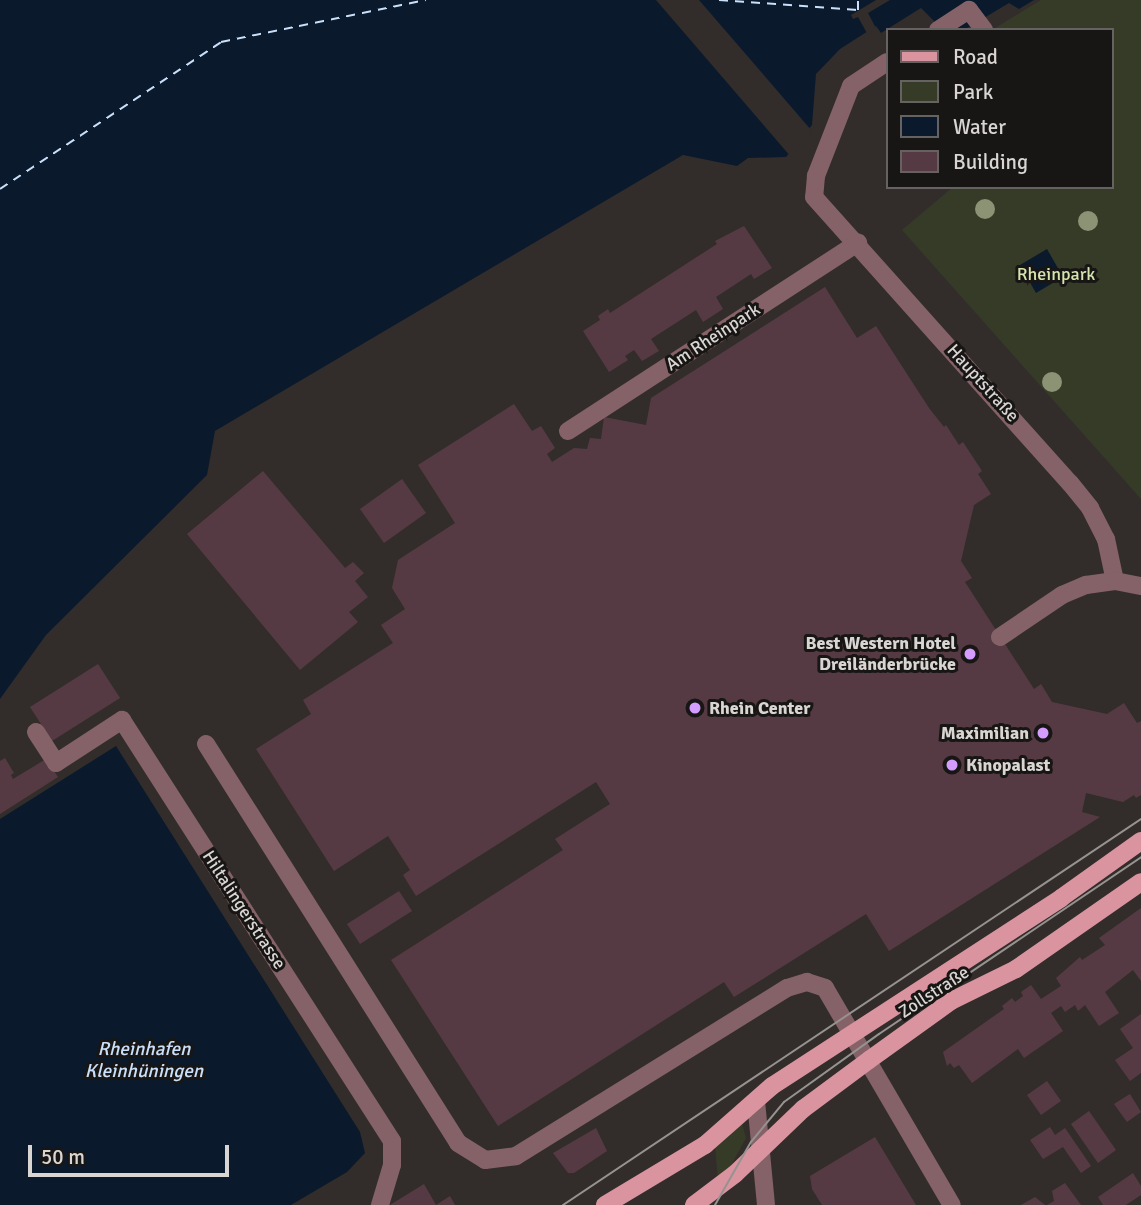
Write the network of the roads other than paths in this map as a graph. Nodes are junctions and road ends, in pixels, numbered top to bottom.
1 (941, 28) edge
2 (982, 28) edge
3 (886, 63) edge
4 (858, 243) junction
5 (568, 431) dead end
6 (1127, 583) edge
7 (1141, 594) edge
8 (1000, 637) dead end
9 (36, 732) dead end
10 (206, 744) dead end
11 (1141, 841) edge
12 (1141, 882) edge
13 (854, 1035) junction
14 (869, 1060) junction
15 (756, 1101) junction
16 (760, 1152) junction
17 (765, 1204) edge
18 (380, 1205) edge
19 (605, 1205) edge
20 (694, 1205) edge
21 (951, 1205) edge

1 - 2 street
3 - 4 street, Hauptstraße
4 - 5 street, Am Rheinpark
4 - 6 street, Hauptstraße
6 - 7 street
6 - 8 street
9 - 18 street, Hiltalingerstrasse
10 - 13 street
11 - 13 main road, Zollstraße
12 - 14 main road, Zollstraße
13 - 14 street
13 - 15 main road, Zollstraße
14 - 16 main road, Zollstraße
14 - 21 street
15 - 16 street
15 - 19 main road, Zollstraße
16 - 17 street
16 - 20 main road, Zollstraße

